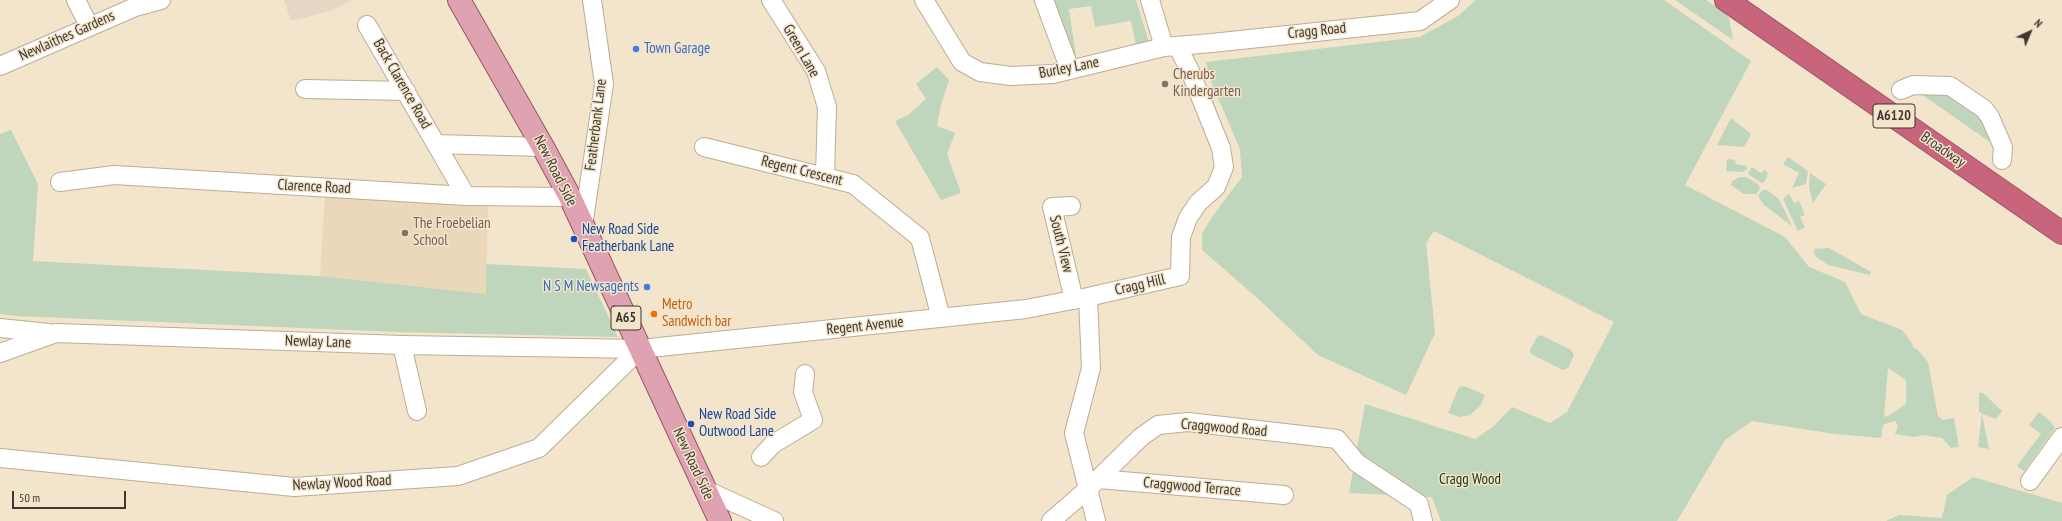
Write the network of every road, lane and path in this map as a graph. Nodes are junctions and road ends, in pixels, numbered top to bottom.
1 (76, 0) edge
2 (161, 0) edge
3 (460, 0) edge
4 (592, 0) edge
5 (771, 0) edge
6 (924, 0) edge
7 (1044, 0) edge
8 (1150, 0) edge
9 (1450, 0) edge
10 (1726, 0) edge
11 (367, 25) dead end
12 (89, 26) junction
13 (1171, 47) junction
14 (0, 66) edge
15 (1070, 70) junction
16 (305, 89) dead end
17 (1901, 90) dead end
18 (406, 91) junction
19 (436, 144) junction
20 (543, 147) junction
21 (704, 147) dead end
22 (2002, 160) dead end
23 (825, 176) junction
24 (60, 182) dead end
25 (466, 196) junction
26 (570, 197) junction
27 (1071, 206) dead end
28 (583, 226) junction
29 (2062, 233) edge
30 (1081, 298) junction
31 (941, 318) junction
32 (0, 328) edge
33 (56, 334) junction
34 (402, 345) junction
35 (640, 349) junction
36 (0, 353) edge
37 (805, 374) dead end
38 (417, 411) dead end
39 (2062, 437) edge
40 (762, 457) dead end
41 (0, 458) edge
42 (2030, 481) dead end
43 (1094, 484) junction
44 (706, 490) junction
45 (1284, 495) dead end
46 (720, 521) edge
47 (774, 521) edge
48 (1051, 521) edge
49 (1096, 521) edge
50 (1423, 521) edge

1 - 12 street
2 - 12 street, Newlaithes Gardens
3 - 20 main road, New Road Side / A65
4 - 28 street, Featherbank Lane
5 - 23 street, Green Lane
6 - 15 street, Burley Lane
7 - 15 street
8 - 13 street
9 - 13 street, Cragg Road
10 - 29 highway, Broadway / A6120
11 - 18 street, Back Clarence Road
12 - 14 street, Newlaithes Gardens
13 - 15 street, Burley Lane
13 - 30 street, Cragg Hill
16 - 18 street
17 - 22 street
18 - 19 street, Back Clarence Road
19 - 20 street, Back Clarence Road
19 - 25 street, Back Clarence Road
20 - 26 main road, New Road Side / A65
21 - 23 street, Regent Crescent
23 - 31 street, Regent Crescent
24 - 25 street, Clarence Road
25 - 26 street, Clarence Road
26 - 28 main road, New Road Side / A65
27 - 30 street, South View
28 - 35 main road, New Road Side / A65
30 - 31 street, Regent Avenue
30 - 43 street
31 - 35 street, Regent Avenue
32 - 33 street
33 - 34 street, Newlay Lane
33 - 36 street, Newlay Lane
34 - 35 street, Newlay Lane
34 - 38 street
35 - 41 street, Newlay Wood Road
35 - 44 main road, New Road Side / A65
37 - 40 street
39 - 42 street
43 - 45 street, Craggwood Terrace
43 - 48 street, Craggwood Road
43 - 49 street
43 - 50 street, Craggwood Road
44 - 46 main road, New Road Side / A65
44 - 47 street

